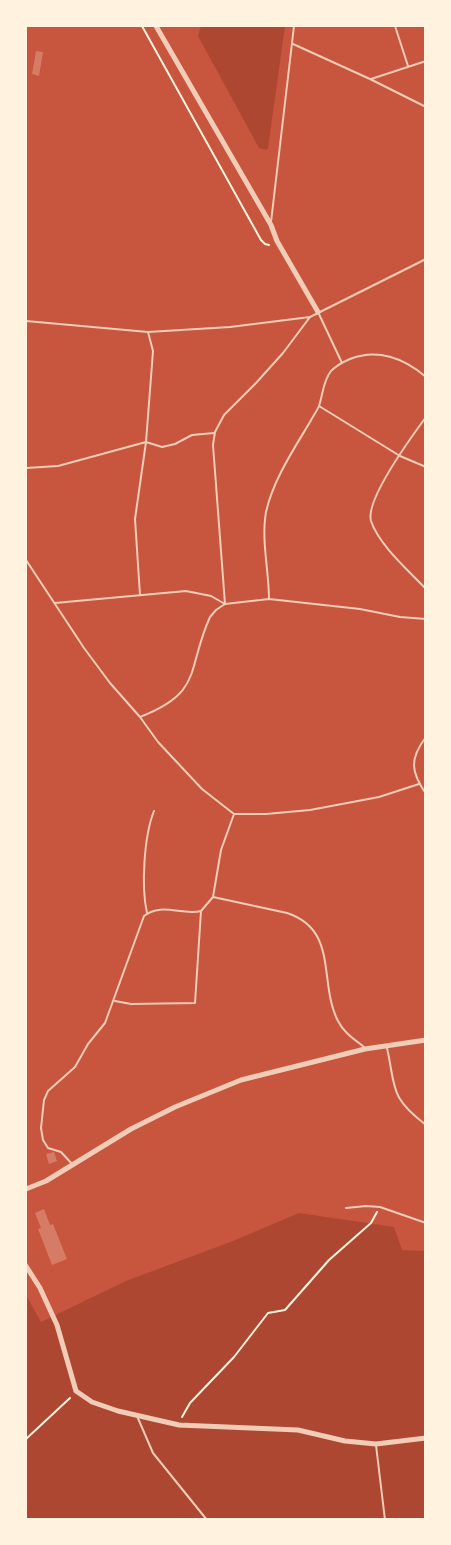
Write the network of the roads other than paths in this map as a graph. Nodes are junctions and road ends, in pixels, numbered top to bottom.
1 (156, 26) edge
2 (294, 26) edge
3 (395, 26) edge
4 (293, 44) junction
5 (426, 61) edge
6 (408, 67) junction
7 (370, 79) junction
8 (426, 106) edge
9 (271, 225) junction
10 (426, 260) edge
11 (318, 312) junction
12 (310, 317) junction
13 (26, 321) edge
14 (148, 332) junction
15 (342, 363) junction
16 (426, 377) edge
17 (319, 406) junction
18 (426, 417) edge
19 (215, 432) junction
20 (146, 442) junction
21 (400, 456) junction
22 (426, 467) edge
23 (26, 468) edge
24 (26, 560) edge
25 (426, 588) edge
26 (140, 595) junction
27 (269, 599) junction
28 (55, 603) junction
29 (225, 604) junction
30 (426, 619) edge
31 (140, 717) junction
32 (426, 737) edge
33 (419, 784) junction
34 (426, 794) edge
35 (154, 810) dead end
36 (234, 814) junction
37 (213, 897) junction
38 (201, 911) junction
39 (147, 913) junction
40 (115, 1001) junction
41 (426, 1040) edge
42 (387, 1045) junction
43 (365, 1049) junction
44 (426, 1125) edge
45 (73, 1165) junction
46 (26, 1189) edge
47 (346, 1208) dead end
48 (426, 1223) edge
49 (26, 1266) edge
50 (137, 1416) junction
51 (426, 1438) edge
52 (376, 1444) junction
53 (207, 1520) edge
54 (385, 1520) edge

1 - 9 street
2 - 4 lane
3 - 6 lane
4 - 7 lane
4 - 9 lane
5 - 6 lane
6 - 7 lane
7 - 8 lane
9 - 11 street
10 - 11 lane
11 - 12 lane
11 - 15 lane
12 - 14 lane
12 - 19 lane
13 - 14 lane
14 - 20 lane
15 - 16 lane
15 - 17 lane
17 - 21 lane
17 - 27 lane
18 - 21 lane
19 - 20 lane
19 - 29 lane
20 - 23 lane
20 - 26 lane
21 - 22 lane
21 - 25 lane
24 - 28 lane
26 - 28 lane
26 - 29 lane
27 - 29 lane
27 - 30 lane
28 - 31 lane
29 - 31 lane
31 - 36 lane
32 - 33 lane
33 - 34 lane
33 - 36 lane
35 - 39 lane
36 - 37 lane
37 - 38 lane
37 - 43 lane
38 - 39 lane
38 - 40 lane
39 - 40 lane
40 - 45 lane
41 - 42 street
42 - 43 street
42 - 44 lane
43 - 45 street
45 - 46 street
47 - 48 lane
49 - 50 street
50 - 52 street
50 - 53 lane
51 - 52 street
52 - 54 lane

